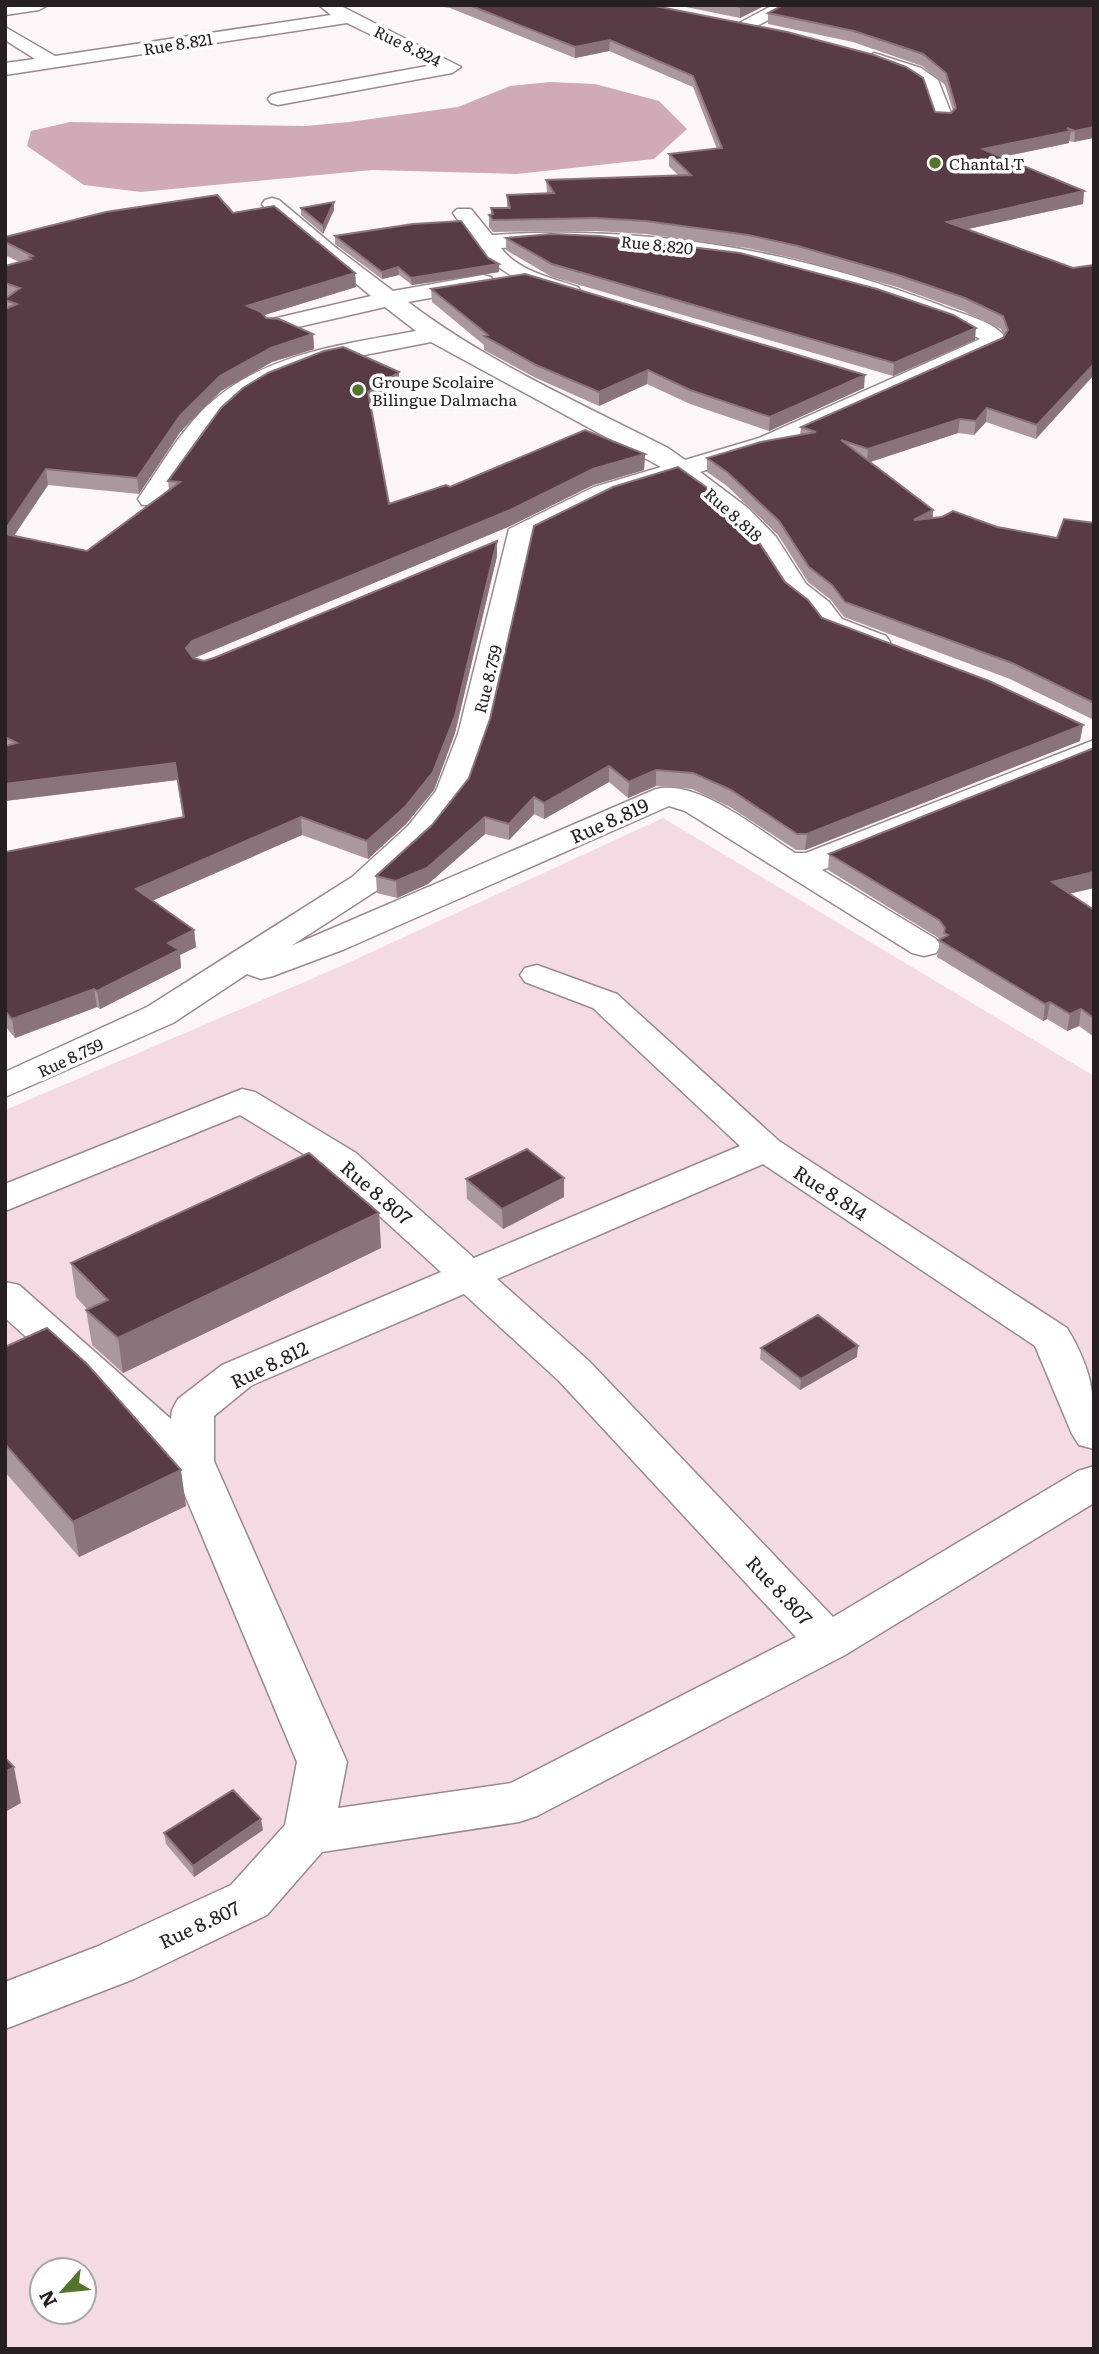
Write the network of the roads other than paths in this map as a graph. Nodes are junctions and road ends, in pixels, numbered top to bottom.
1 (39, 5) edge
2 (326, 5) edge
3 (788, 5) edge
4 (5, 10) edge
5 (350, 17) junction
6 (5, 32) edge
7 (767, 33) edge
8 (856, 54) edge
9 (52, 62) junction
10 (5, 69) edge
11 (278, 99) dead end
12 (943, 118) edge
13 (272, 204) edge
14 (464, 213) dead end
15 (488, 242) junction
16 (527, 277) junction
17 (591, 298) edge
18 (389, 299) junction
19 (276, 326) edge
20 (435, 334) junction
21 (992, 340) joint
22 (857, 375) edge
23 (891, 386) junction
24 (680, 471) junction
25 (151, 499) dead end
26 (900, 650) edge
27 (1090, 737) edge
28 (788, 863) junction
29 (924, 946) dead end
30 (537, 975) dead end
31 (160, 1015) junction
32 (5, 1086) edge
33 (766, 1149) junction
34 (5, 1199) edge
35 (470, 1275) junction
36 (5, 1295) edge
37 (1094, 1434) edge
38 (192, 1461) junction
39 (1094, 1482) edge
40 (828, 1642) junction
41 (308, 1833) junction
42 (5, 2006) edge

1 - 4 street
2 - 5 street, Rue 8.824
3 - 7 street
5 - 9 street, Rue 8.821
5 - 11 street, Rue 8.824
6 - 9 street
8 - 12 street
9 - 10 street, Rue 8.821
13 - 18 street, Rue 8.818
14 - 15 street
15 - 16 street
15 - 21 street, Rue 8.820
16 - 17 street
16 - 18 street
18 - 19 street
18 - 20 street, Rue 8.818
20 - 24 street, Rue 8.818
20 - 25 street
21 - 23 street, Rue 8.759
22 - 23 street
23 - 24 street, Rue 8.759
24 - 26 street, Rue 8.818
24 - 31 street, Rue 8.759
27 - 28 street
28 - 29 street
28 - 31 street, Rue 8.819
30 - 33 street, Rue 8.814
31 - 32 street, Rue 8.759
33 - 35 street, Rue 8.812
33 - 37 street, Rue 8.814
34 - 35 street, Rue 8.807
35 - 38 street, Rue 8.812
35 - 40 street, Rue 8.807
36 - 38 street
38 - 41 street, Rue 8.812
39 - 40 street
40 - 41 street, Rue 8.807
41 - 42 street, Rue 8.807

